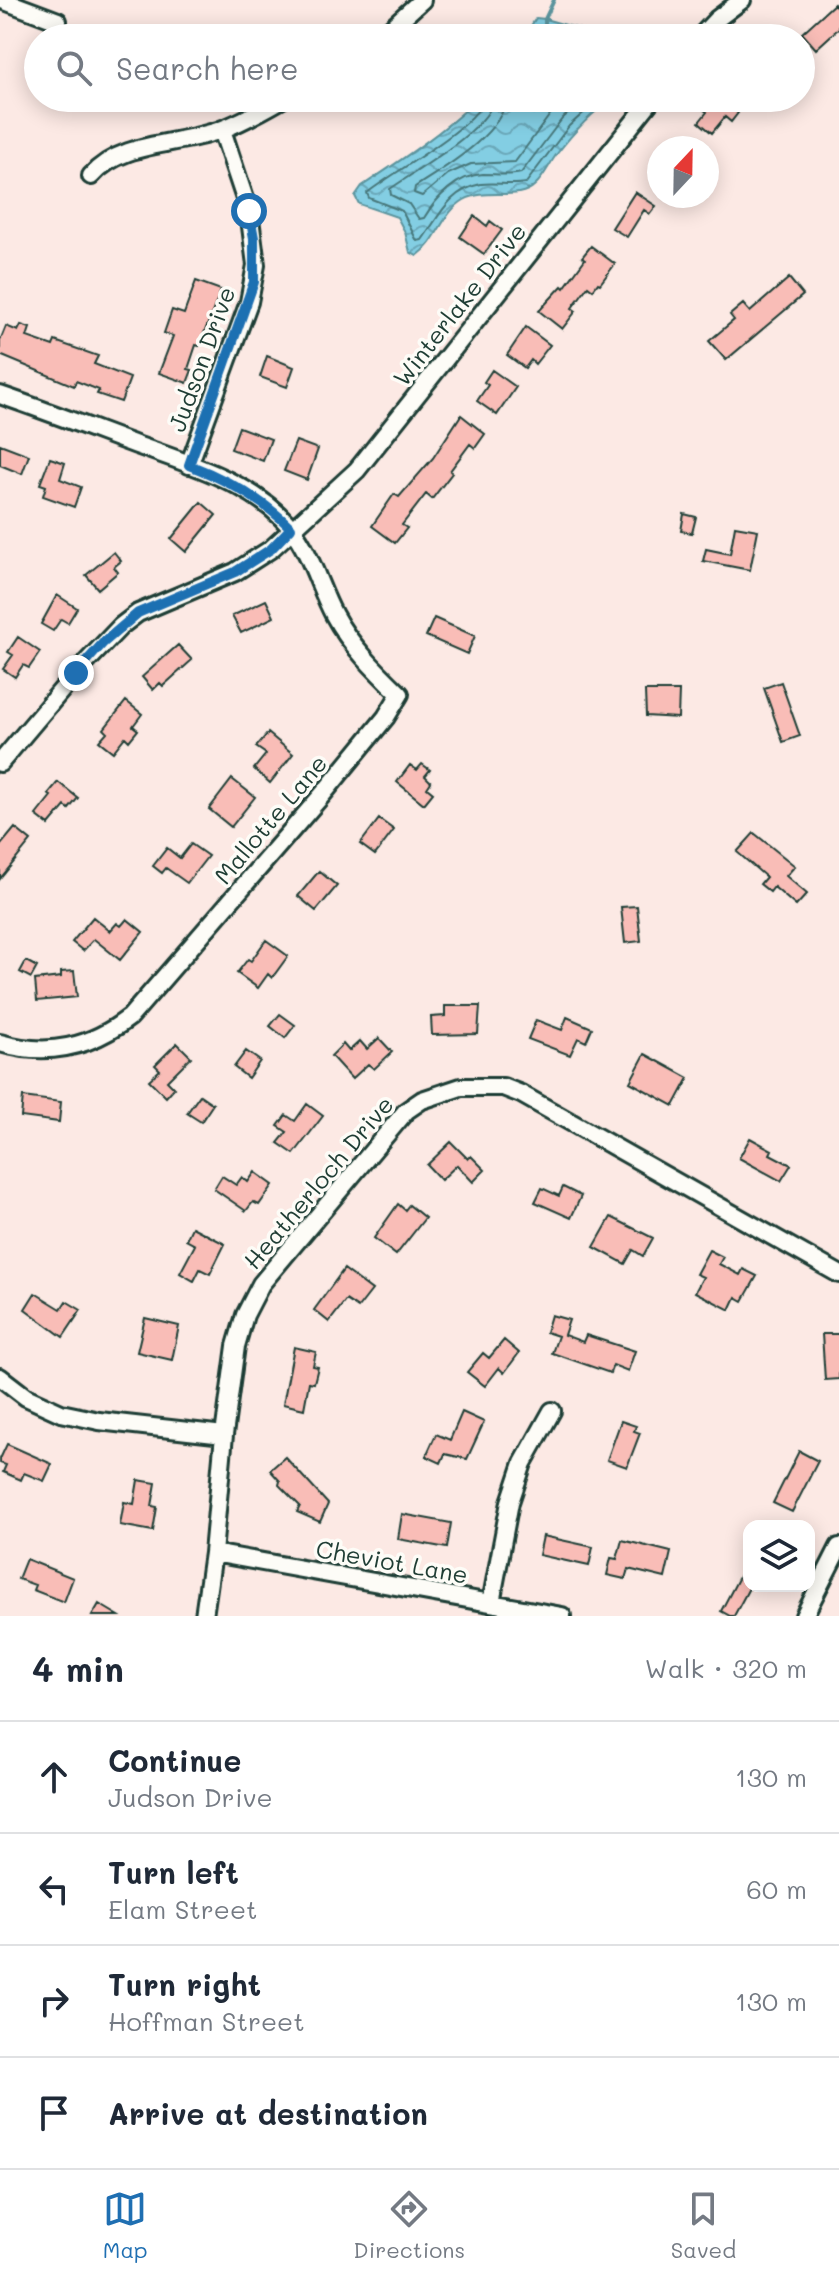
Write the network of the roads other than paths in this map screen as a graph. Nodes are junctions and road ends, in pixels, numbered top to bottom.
1 (2, 0) edge
2 (422, 0) edge
3 (742, 0) edge
4 (58, 21) dead end
5 (395, 24) edge
6 (712, 24) edge
7 (257, 112) edge
8 (642, 112) edge
9 (222, 130) junction
10 (91, 176) dead end
11 (0, 395) edge
12 (189, 465) junction
13 (291, 528) junction
14 (0, 763) edge
15 (0, 1043) edge
16 (839, 1274) edge
17 (0, 1377) edge
18 (552, 1411) dead end
19 (224, 1435) junction
20 (839, 1547) edge
21 (213, 1553) junction
22 (491, 1603) junction
23 (204, 1616) edge
24 (562, 1616) edge
25 (804, 1616) edge

1 - 4 street
2 - 5 street
3 - 6 street
7 - 9 street
8 - 13 street, Winterlake Drive
9 - 10 street
9 - 12 street, Judson Drive
11 - 12 street
12 - 13 street
13 - 14 street, Winterlake Drive
13 - 15 street, Mallotte Lane
16 - 19 street, Heatherloch Drive
17 - 19 street
18 - 22 street
19 - 21 street, Heatherloch Drive
20 - 25 street
21 - 22 street, Cheviot Lane
21 - 23 street, Heatherloch Drive
22 - 24 street, Cheviot Lane

